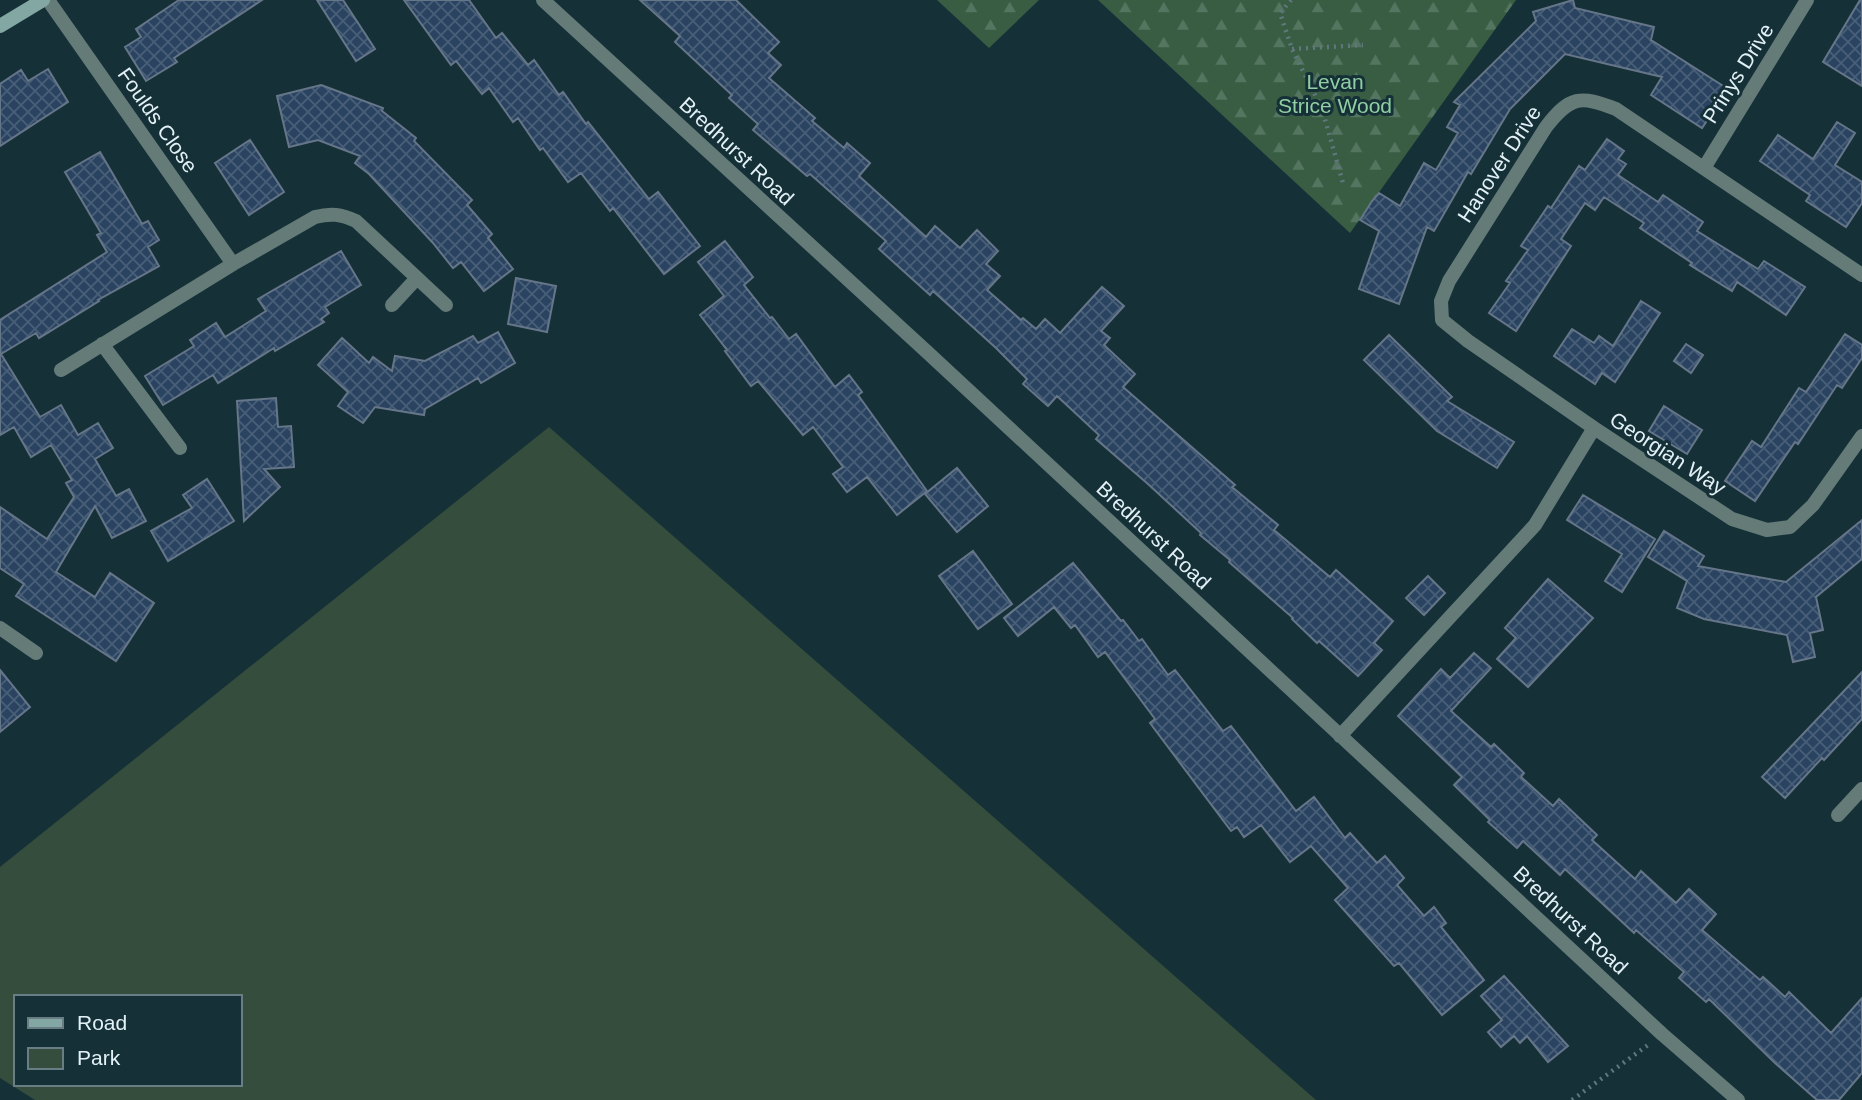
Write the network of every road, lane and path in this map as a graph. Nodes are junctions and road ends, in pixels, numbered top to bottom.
1 (46, 0) edge
2 (543, 0) edge
3 (1290, 0) edge
4 (1807, 0) edge
5 (0, 26) edge
6 (1363, 45) dead end
7 (1292, 49) junction
8 (1704, 168) junction
9 (1343, 183) dead end
10 (233, 264) junction
11 (1862, 275) edge
12 (417, 278) junction
13 (391, 304) dead end
14 (446, 305) dead end
15 (102, 344) junction
16 (61, 370) dead end
17 (1594, 428) junction
18 (1862, 436) edge
19 (180, 447) dead end
20 (0, 628) edge
21 (36, 653) dead end
22 (1340, 736) junction
23 (1862, 789) edge
24 (1838, 815) dead end
25 (1662, 1034) junction
26 (1572, 1100) edge
27 (1738, 1100) edge

1 - 5 street
1 - 10 street, Foulds Close
2 - 22 street, Bredhurst Road
3 - 7 path
4 - 8 street, Prinys Drive
6 - 7 path
7 - 9 path
8 - 11 street, Hanover Drive
8 - 17 street, Hanover Drive
10 - 12 street
10 - 15 street
12 - 13 street
12 - 14 street
15 - 16 street
15 - 19 street
17 - 18 street, Georgian Way
17 - 22 street, Georgian Way
20 - 21 street
22 - 25 street, Bredhurst Road
23 - 24 street
25 - 26 path
25 - 27 street, Bredhurst Road

